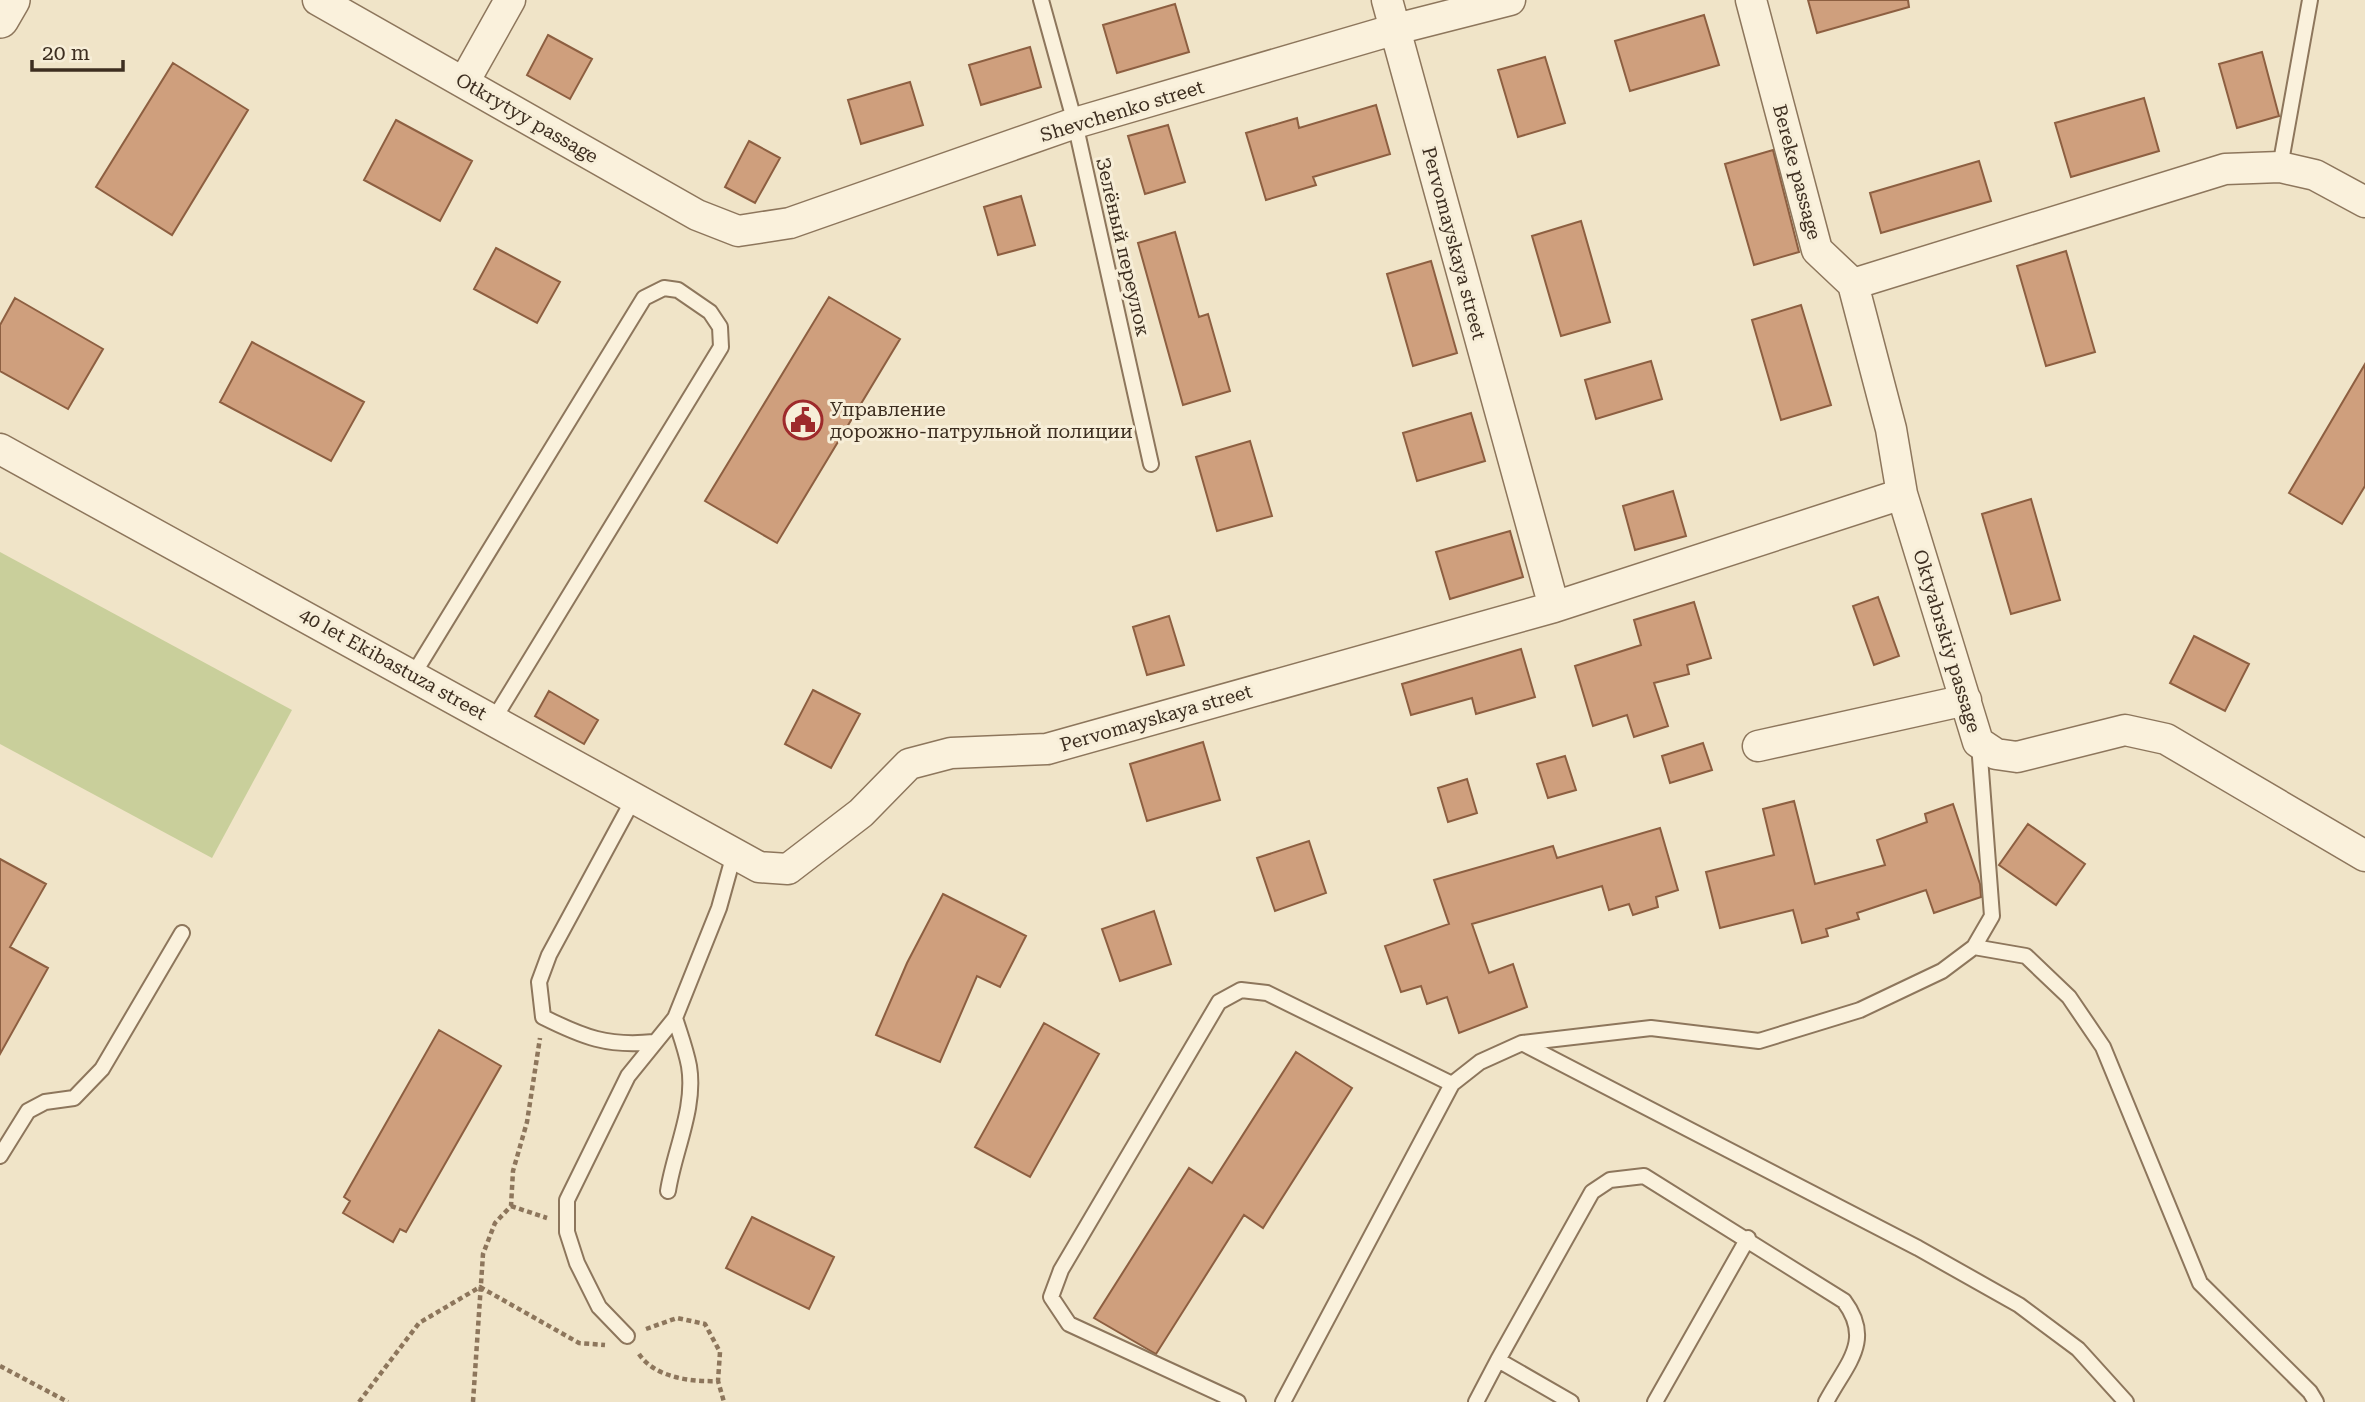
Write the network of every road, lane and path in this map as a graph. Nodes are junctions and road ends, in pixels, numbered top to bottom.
1 (11, 0) edge
2 (318, 0) edge
3 (510, 0) edge
4 (1041, 0) edge
5 (1387, 0) edge
6 (1510, 0) edge
7 (1751, 0) edge
8 (2310, 0) edge
9 (0, 19) edge
10 (1396, 29) junction
11 (464, 82) junction
12 (1075, 123) junction
13 (2280, 167) junction
14 (2365, 202) edge
15 (738, 231) joint
16 (1853, 284) junction
17 (0, 449) edge
18 (1151, 464) dead end
19 (1902, 494) junction
20 (1554, 607) junction
21 (413, 675) junction
22 (1966, 700) junction
23 (494, 719) junction
24 (1978, 742) junction
25 (1758, 746) dead end
26 (634, 798) junction
27 (734, 854) junction
28 (2365, 856) edge
29 (788, 869) joint
30 (182, 933) dead end
31 (1973, 947) junction
32 (543, 1017) junction
33 (676, 1018) junction
34 (654, 1042) junction
35 (1522, 1043) junction
36 (1451, 1084) junction
37 (0, 1156) edge
38 (668, 1191) dead end
39 (511, 1206) junction
40 (567, 1231) junction
41 (1748, 1238) junction
42 (480, 1287) junction
43 (627, 1336) junction
44 (1498, 1360) junction
45 (0, 1366) edge
46 (718, 1381) junction
47 (68, 1402) edge
48 (359, 1402) edge
49 (473, 1402) edge
50 (723, 1402) edge
51 (1238, 1402) edge
52 (1283, 1402) edge
53 (1476, 1402) edge
54 (1571, 1402) edge
55 (1655, 1402) edge
56 (1826, 1402) edge
57 (2126, 1402) edge
58 (2316, 1402) edge

1 - 9 street
2 - 11 street, Otkrytyy passage
3 - 11 street
4 - 12 lane, Зелёный переулок
5 - 10 street, Pervomayskaya street
6 - 10 street, Shevchenko street
7 - 16 street, Bereke passage
8 - 13 lane
10 - 12 street, Shevchenko street
10 - 20 street, Pervomayskaya street
11 - 15 street, Otkrytyy passage
12 - 15 street, Shevchenko street
12 - 18 lane, Зелёный переулок
13 - 14 street
13 - 16 street
16 - 19 street
17 - 21 street, 40 let Ekibastuza street
19 - 20 street, Pervomayskaya street
19 - 22 street, Oktyabrskiy passage
20 - 29 street, Pervomayskaya street
21 - 23 street, 40 let Ekibastuza street
21 - 23 lane
22 - 24 street, Oktyabrskiy passage
22 - 25 street
23 - 26 street, 40 let Ekibastuza street
24 - 28 street, Oktyabrskiy passage
24 - 31 lane
26 - 27 street, 40 let Ekibastuza street
26 - 32 lane
27 - 29 street, 40 let Ekibastuza street
27 - 33 lane
30 - 37 lane
31 - 35 lane
31 - 58 lane
32 - 34 lane
32 - 39 path
33 - 34 lane
33 - 38 lane
34 - 40 lane
35 - 36 lane
35 - 57 lane
36 - 51 lane
36 - 52 lane
39 - 40 path
39 - 42 path
40 - 43 lane
41 - 44 lane
41 - 55 lane
41 - 56 lane
42 - 43 path
42 - 48 path
42 - 49 path
43 - 46 path
43 - 46 path
44 - 53 lane
44 - 54 lane
45 - 47 path
46 - 50 path

